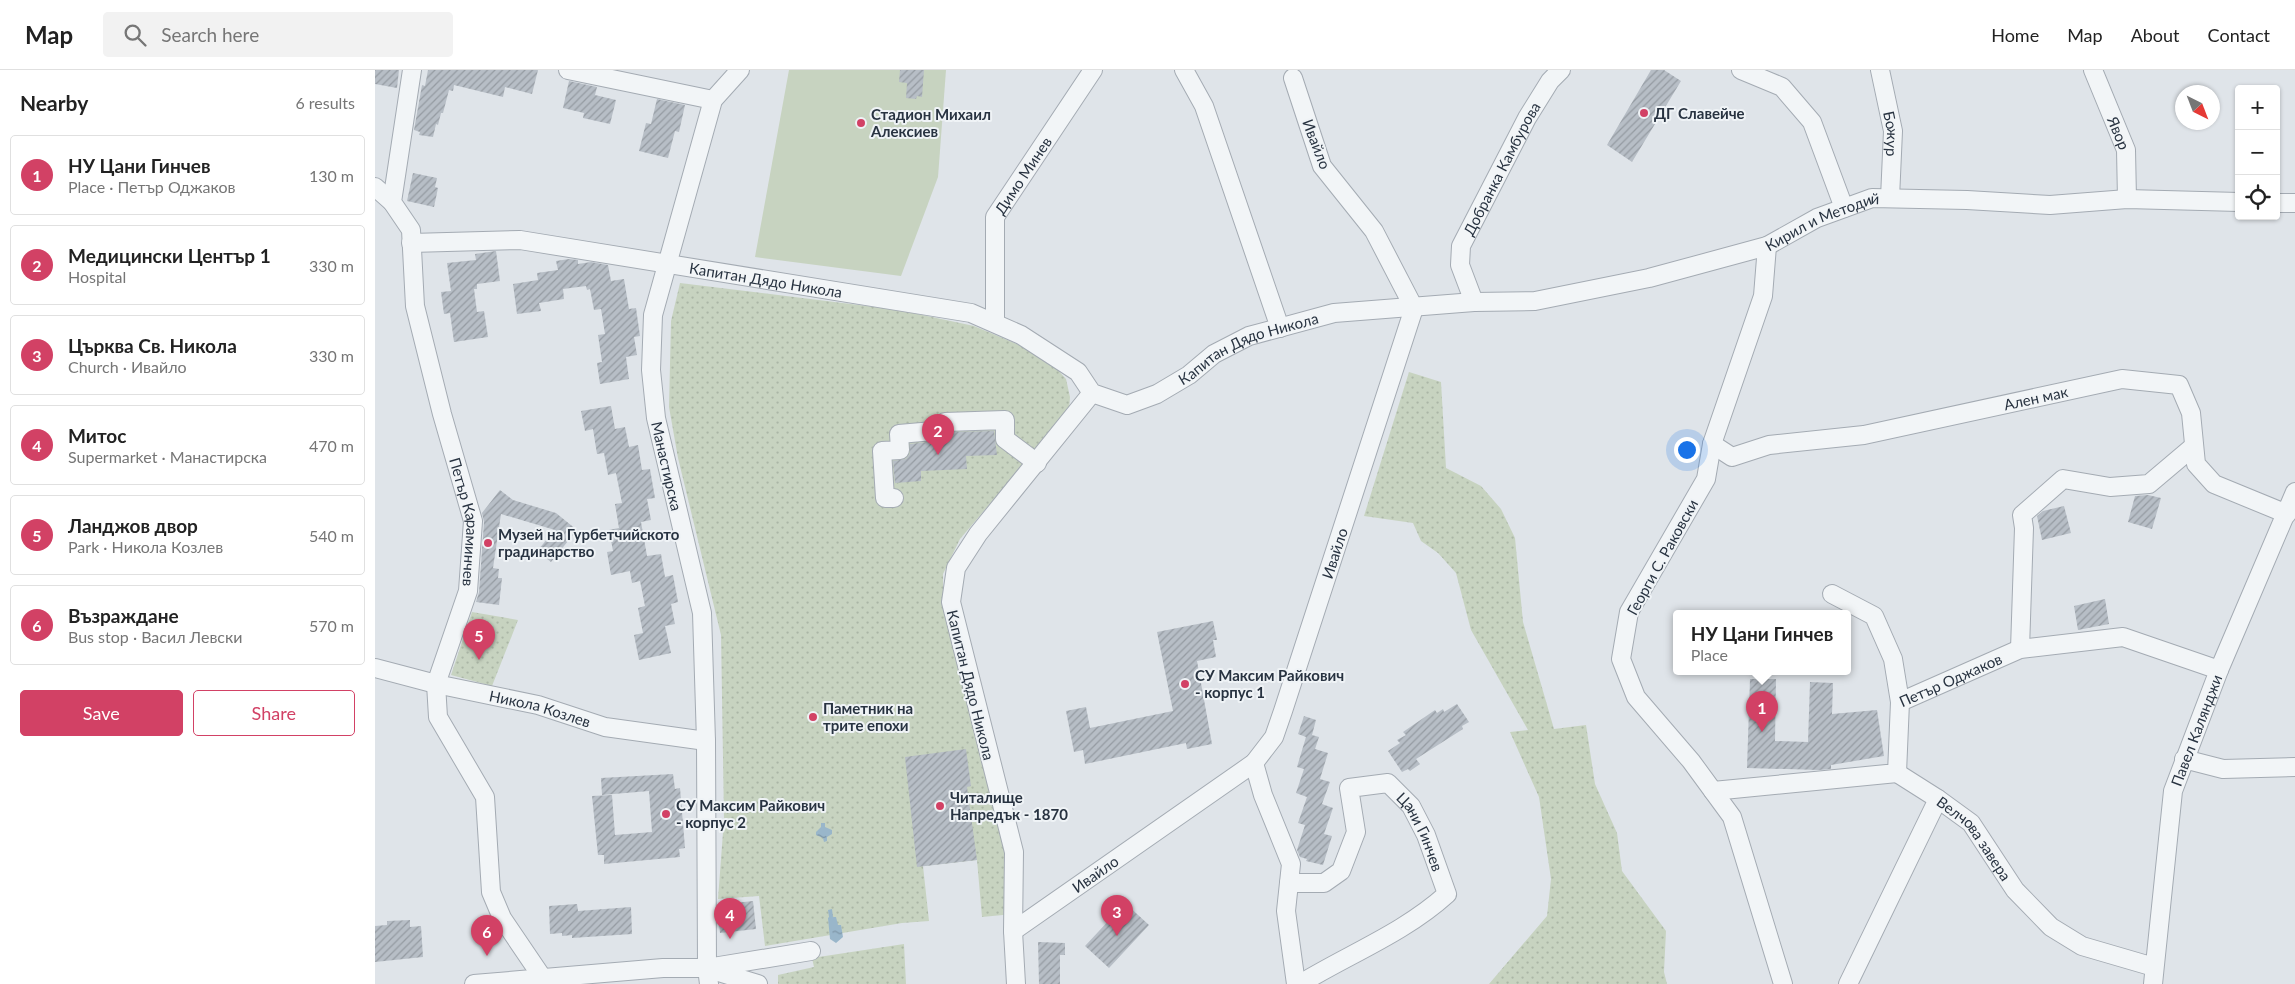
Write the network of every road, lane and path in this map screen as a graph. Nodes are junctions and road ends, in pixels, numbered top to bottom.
1 (412, 70) edge
2 (568, 70) edge
3 (739, 70) edge
4 (1093, 70) edge
5 (1184, 70) edge
6 (1561, 70) edge
7 (1741, 70) edge
8 (1880, 70) edge
9 (2093, 70) edge
10 (1293, 78) dead end
11 (713, 100) junction
12 (375, 187) edge
13 (1890, 198) junction
14 (2127, 199) junction
15 (392, 202) junction
16 (2235, 202) edge
17 (2280, 203) edge
18 (2295, 203) edge
19 (1844, 208) junction
20 (411, 243) junction
21 (1767, 246) junction
22 (667, 264) junction
23 (1474, 302) junction
24 (1414, 308) junction
25 (995, 324) junction
26 (1280, 328) junction
27 (1092, 393) junction
28 (1712, 444) junction
29 (2194, 446) junction
30 (1037, 463) junction
31 (2295, 492) edge
32 (894, 498) dead end
33 (2287, 514) junction
34 (1832, 594) dead end
35 (2020, 649) junction
36 (375, 668) edge
37 (2219, 670) junction
38 (436, 684) junction
39 (1901, 702) junction
40 (705, 741) junction
41 (2184, 758) junction
42 (1254, 763) junction
43 (2295, 767) edge
44 (1897, 772) junction
45 (1713, 791) junction
46 (1937, 798) junction
47 (1289, 883) junction
48 (1013, 931) junction
49 (811, 951) dead end
50 (2153, 976) edge
51 (706, 979) edge
52 (543, 981) edge
53 (474, 984) edge
54 (758, 984) edge
55 (1016, 984) edge
56 (1296, 984) edge
57 (1300, 984) edge
58 (1783, 984) edge
59 (1847, 984) edge

1 - 15 street
2 - 11 street
3 - 11 street, Манастирска
4 - 25 street, Димо Минев
5 - 26 street
6 - 23 street, Добранка Камбурова
7 - 19 street
8 - 13 street, Божур
9 - 14 street, Явор
10 - 24 street, Ивайло
11 - 22 street, Манастирска
12 - 15 street, Петър Караминчев
13 - 14 street, Кирил и Методий
13 - 19 street, Кирил и Методий
14 - 16 street, Кирил и Методий
15 - 20 street, Петър Караминчев
17 - 18 street
19 - 21 street, Кирил и Методий
20 - 22 street, Капитан Дядо Никола
20 - 38 street, Петър Караминчев
21 - 23 street, Кирил и Методий
21 - 28 street, Георги С. Раковски
22 - 25 street, Капитан Дядо Никола
22 - 40 street, Манастирска
23 - 24 street, Кирил и Методий
24 - 26 street, Капитан Дядо Никола
24 - 42 street, Ивайло
25 - 27 street, Капитан Дядо Никола
26 - 27 street, Капитан Дядо Никола
27 - 30 street, Капитан Дядо Никола
28 - 29 street, Ален мак
28 - 45 street, Георги С. Раковски
29 - 33 street, Ален мак
29 - 35 street
30 - 32 street
30 - 48 street, Капитан Дядо Никола
31 - 33 street, Павел Калянджи
33 - 37 street, Павел Калянджи
34 - 39 street
35 - 37 street, Петър Оджаков
35 - 39 street, Петър Оджаков
36 - 38 street, Никола Козлев
37 - 41 street, Павел Калянджи
38 - 40 street, Никола Козлев
38 - 52 street, Петър Караминчев
39 - 44 street, Петър Оджаков
40 - 51 street, Манастирска
41 - 43 street
41 - 50 street, Павел Калянджи
42 - 47 street
42 - 48 street, Ивайло
44 - 45 street
44 - 46 street
45 - 58 street, Георги С. Раковски
46 - 50 street, Велчова завера
46 - 59 street, Велчова завера
47 - 56 street
47 - 57 street, Цани Гинчев
48 - 55 street, Капитан Дядо Никола
49 - 51 street
51 - 52 street
51 - 54 street
52 - 53 street

